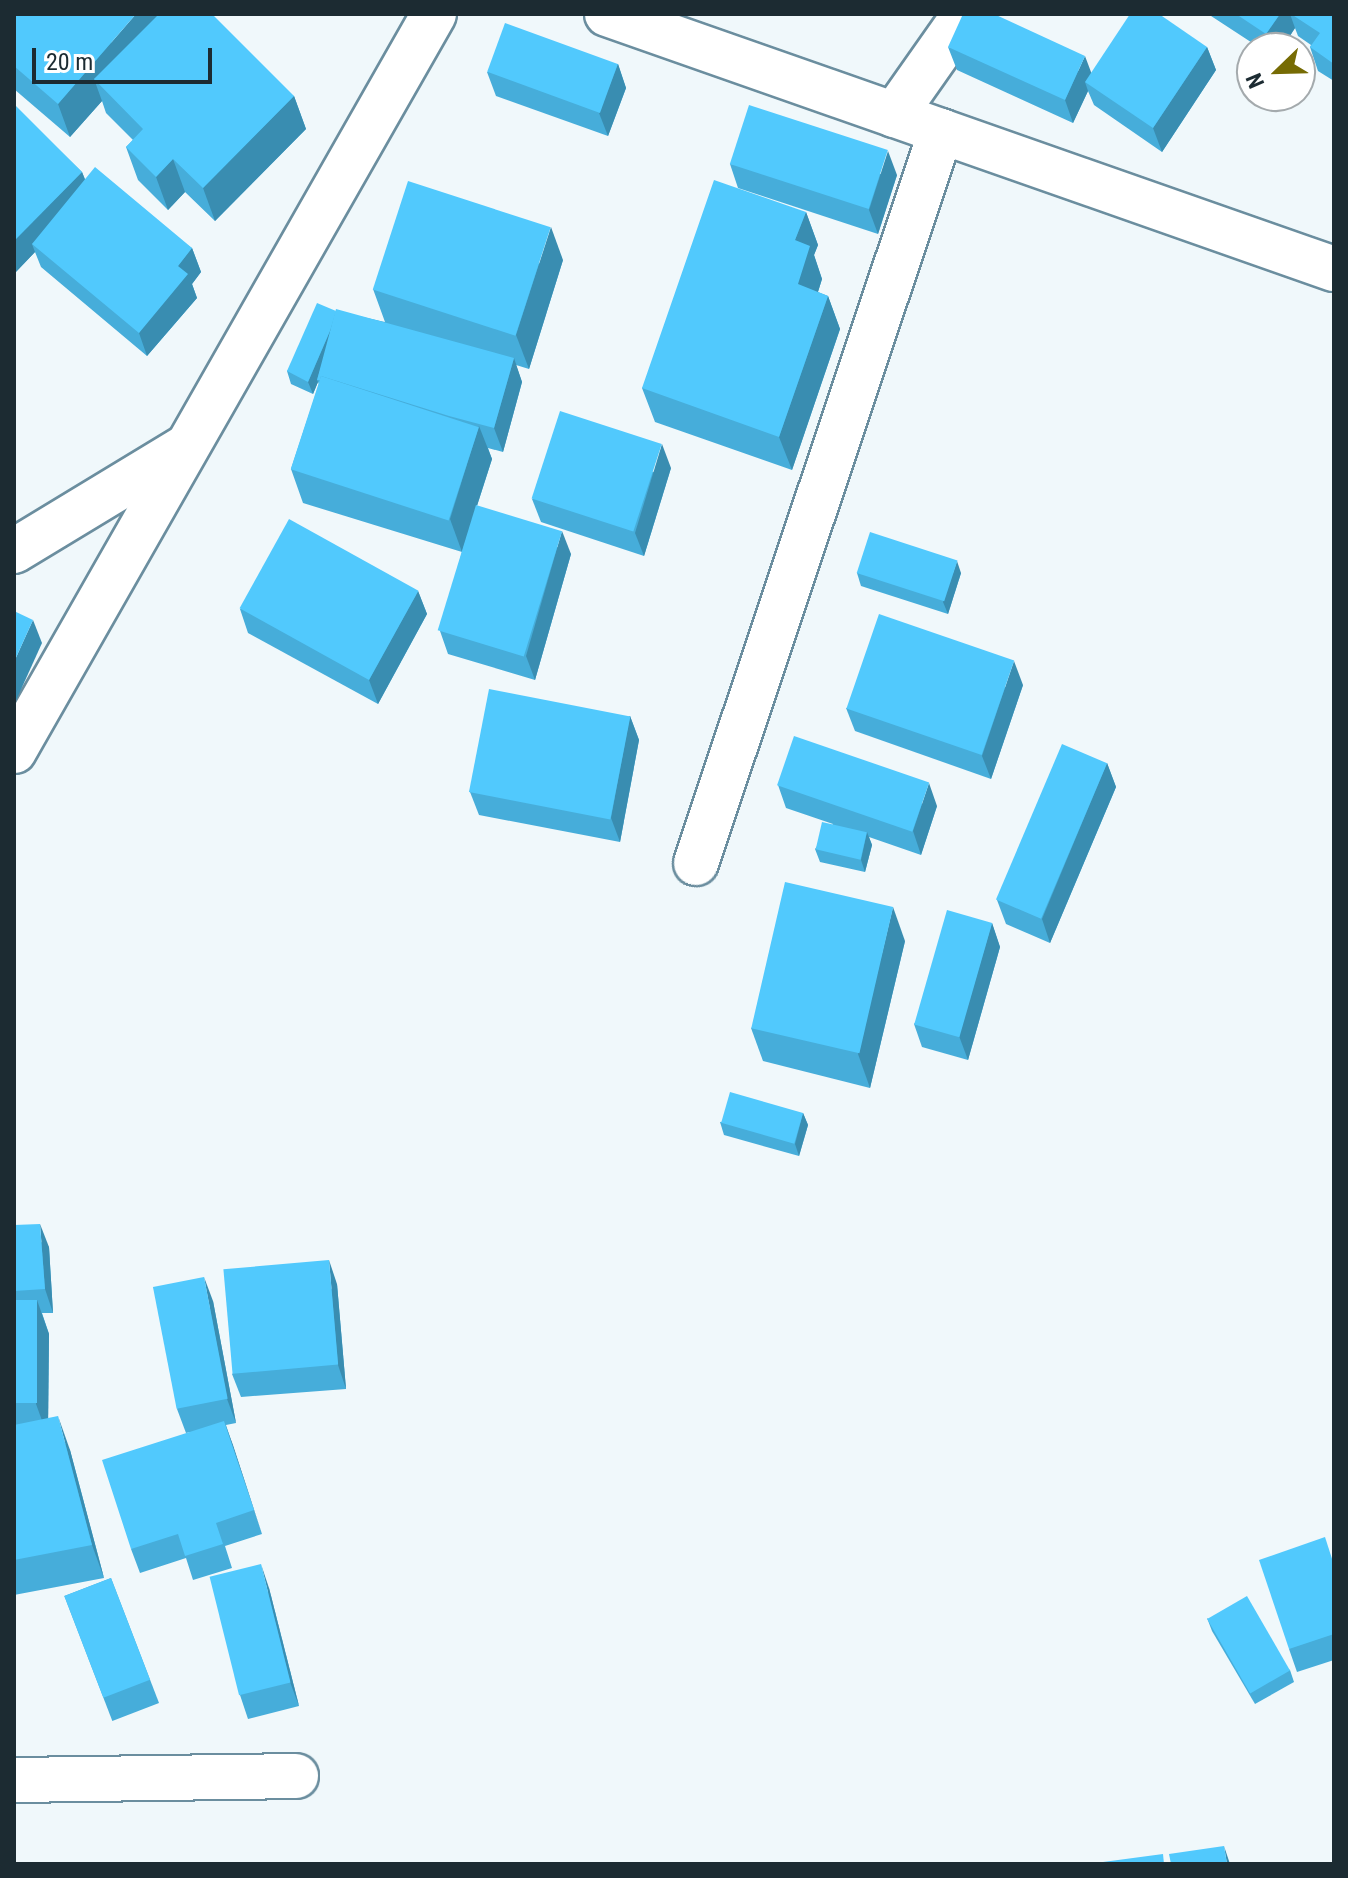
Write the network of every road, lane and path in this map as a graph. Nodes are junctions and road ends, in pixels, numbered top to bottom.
1 (434, 14) edge
2 (607, 14) edge
3 (965, 14) edge
4 (894, 115) junction
5 (941, 131) junction
6 (1334, 269) edge
7 (188, 446) junction
8 (14, 551) edge
9 (14, 751) edge
10 (696, 863) dead end
11 (296, 1776) dead end
12 (14, 1780) edge

1 - 7 street
2 - 4 street
3 - 4 street
4 - 5 street
5 - 6 street
5 - 10 street
7 - 8 street
7 - 9 street
11 - 12 street

